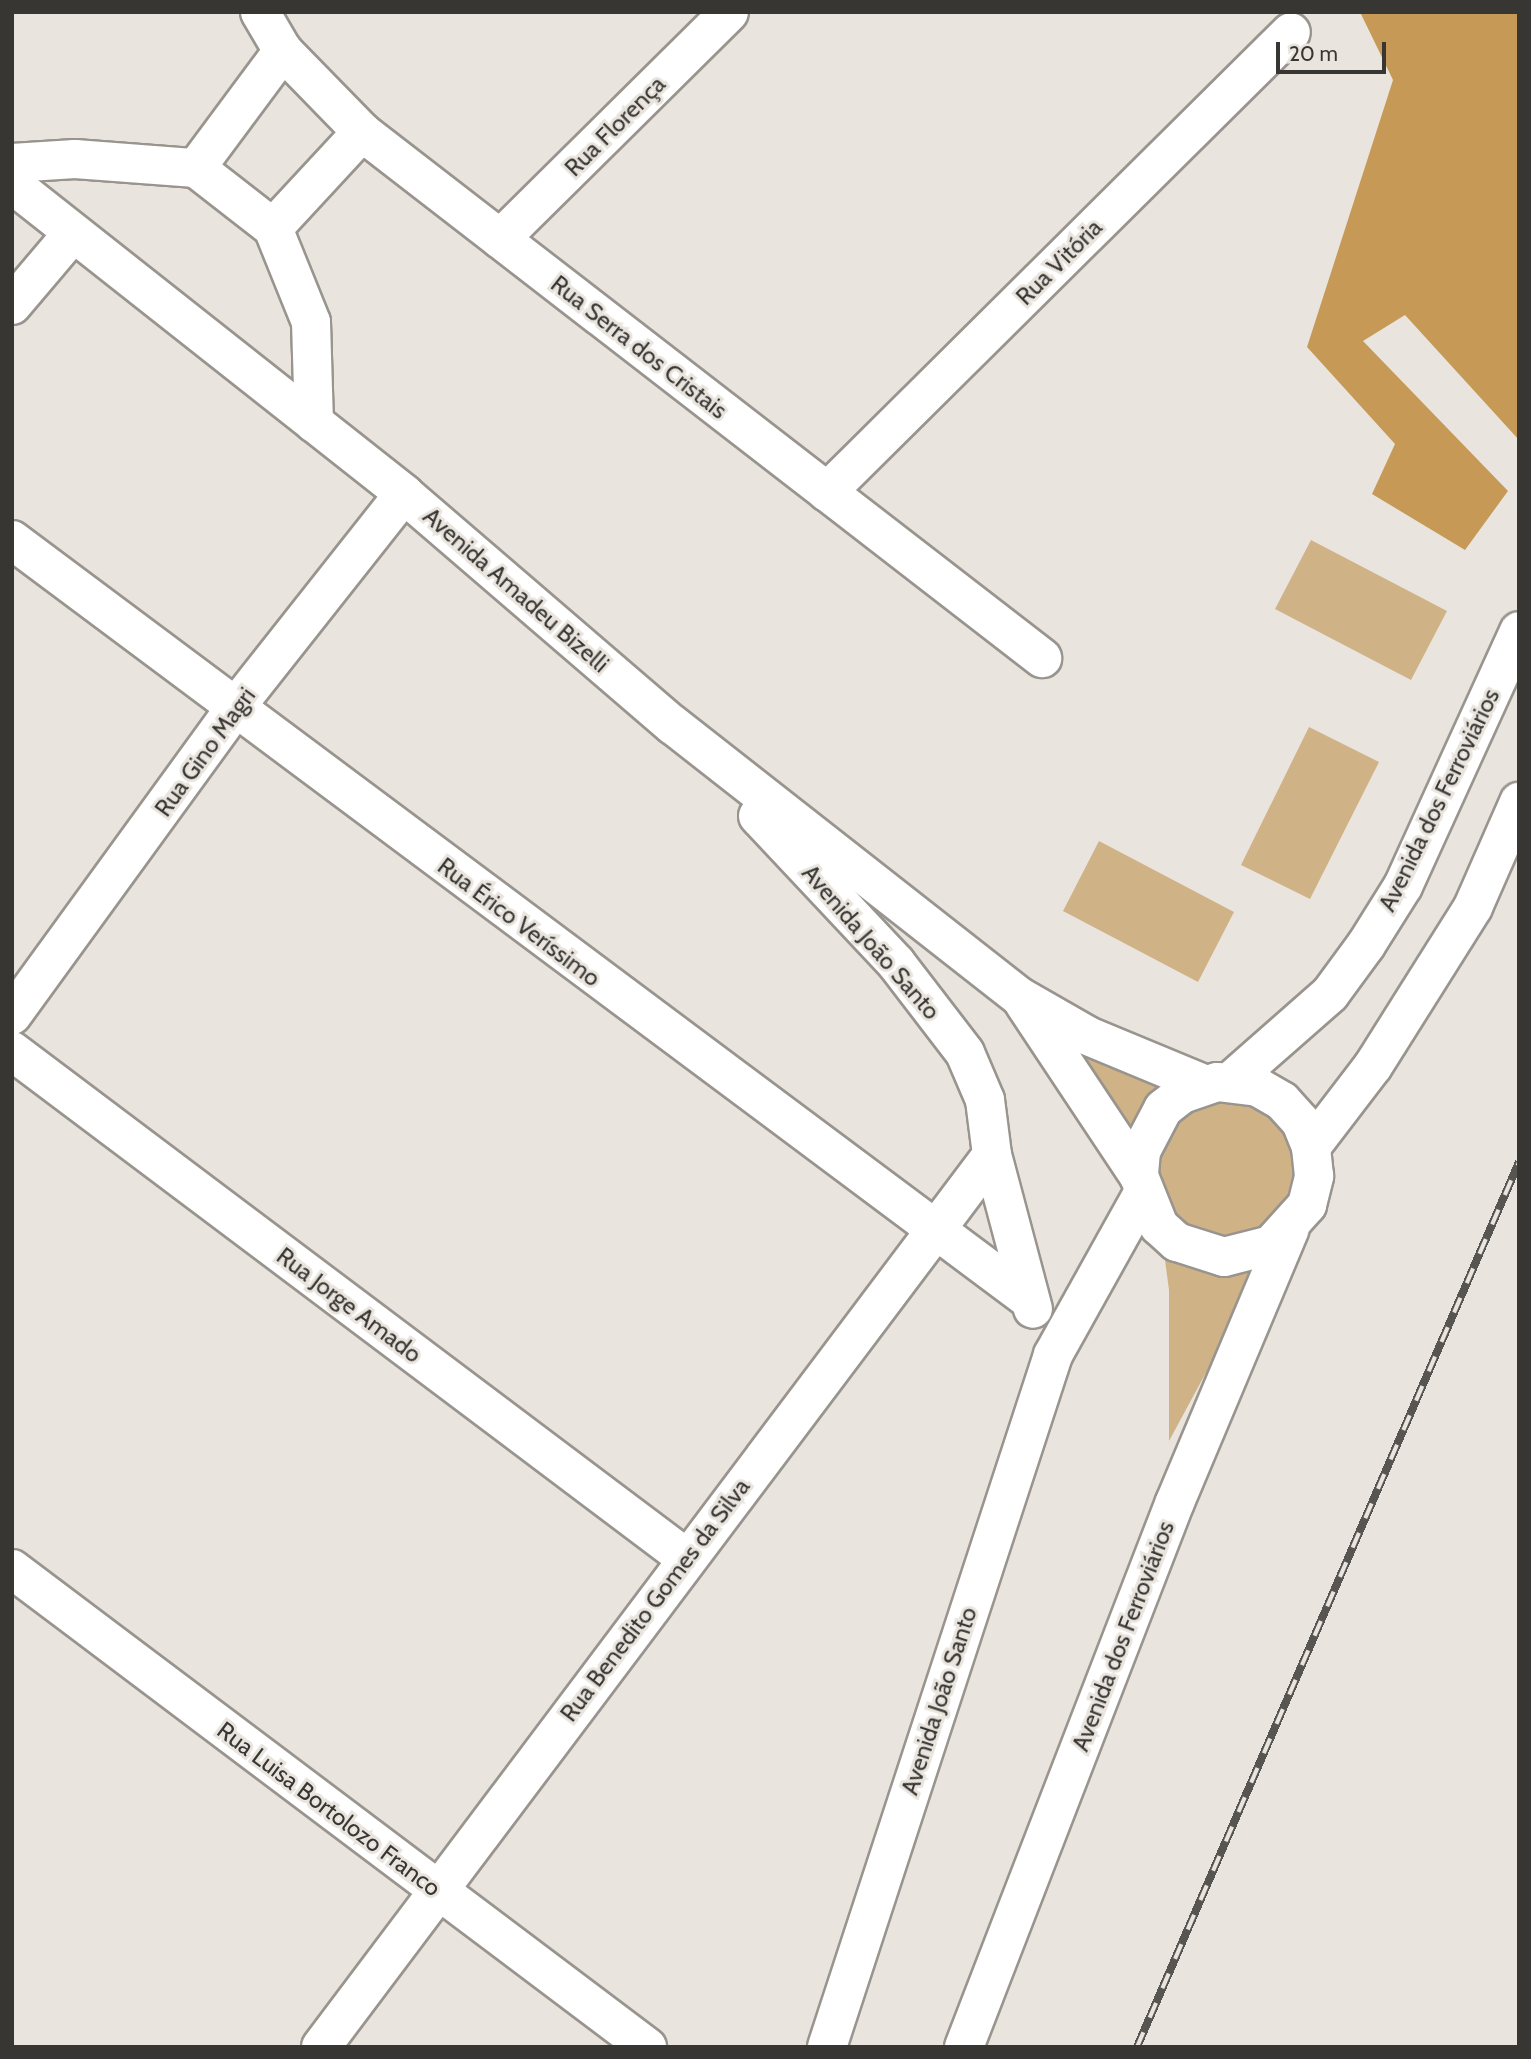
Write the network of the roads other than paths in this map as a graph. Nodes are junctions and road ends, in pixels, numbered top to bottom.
1 (260, 12) edge
2 (729, 12) edge
3 (1291, 32) dead end
4 (283, 51) junction
5 (362, 132) junction
6 (12, 163) edge
7 (196, 169) junction
8 (12, 184) edge
9 (273, 228) junction
10 (73, 233) junction
11 (500, 239) junction
12 (12, 305) edge
13 (314, 423) junction
14 (827, 492) junction
15 (404, 494) junction
16 (12, 540) edge
17 (1519, 631) edge
18 (1042, 658) dead end
19 (234, 709) junction
20 (673, 725) junction
21 (1519, 802) edge
22 (1020, 997) junction
23 (12, 1015) edge
24 (12, 1051) edge
25 (1218, 1083) junction
26 (1311, 1147) junction
27 (992, 1155) junction
28 (1141, 1184) junction
29 (1290, 1229) junction
30 (932, 1230) junction
31 (1030, 1300) junction
32 (1053, 1355) junction
33 (686, 1558) junction
34 (12, 1569) edge
35 (437, 1891) junction
36 (321, 2047) edge
37 (647, 2047) edge
38 (827, 2047) edge
39 (964, 2047) edge

1 - 4 street, Rua Serra dos Cristais
2 - 11 street, Rua Florença
3 - 14 street, Rua Vitória
4 - 5 street, Rua Serra dos Cristais
4 - 7 street
5 - 9 street
5 - 11 street, Rua Serra dos Cristais
6 - 7 street
7 - 9 street
8 - 10 street, Avenida Amadeu Bizelli
9 - 13 street
10 - 12 street
10 - 13 street, Avenida Amadeu Bizelli
11 - 14 street, Rua Serra dos Cristais
13 - 15 street, Avenida Amadeu Bizelli
14 - 18 street, Rua Serra dos Cristais
15 - 19 street, Rua Gino Magri
15 - 20 street, Avenida Amadeu Bizelli
16 - 19 street, Rua Érico Veríssimo
17 - 25 street, Avenida dos Ferroviários
19 - 23 street, Rua Gino Magri
19 - 30 street, Rua Érico Veríssimo
20 - 22 street, Avenida Amadeu Bizelli
20 - 27 street, Avenida João Santo
21 - 26 street
22 - 25 street
22 - 28 street
24 - 33 street, Rua Jorge Amado
25 - 26 street
25 - 28 street
26 - 29 street
27 - 30 street, Rua Benedito Gomes da Silva
27 - 31 street, Avenida João Santo
28 - 29 street
28 - 32 street, Avenida João Santo
29 - 39 street, Avenida dos Ferroviários
30 - 31 street, Rua Érico Veríssimo
30 - 33 street, Rua Benedito Gomes da Silva
31 - 32 street, Avenida João Santo
32 - 38 street, Avenida João Santo
33 - 35 street, Rua Benedito Gomes da Silva
34 - 35 street, Rua Luisa Bortolozo Franco
35 - 36 street, Rua Benedito Gomes da Silva
35 - 37 street, Rua Luisa Bortolozo Franco

